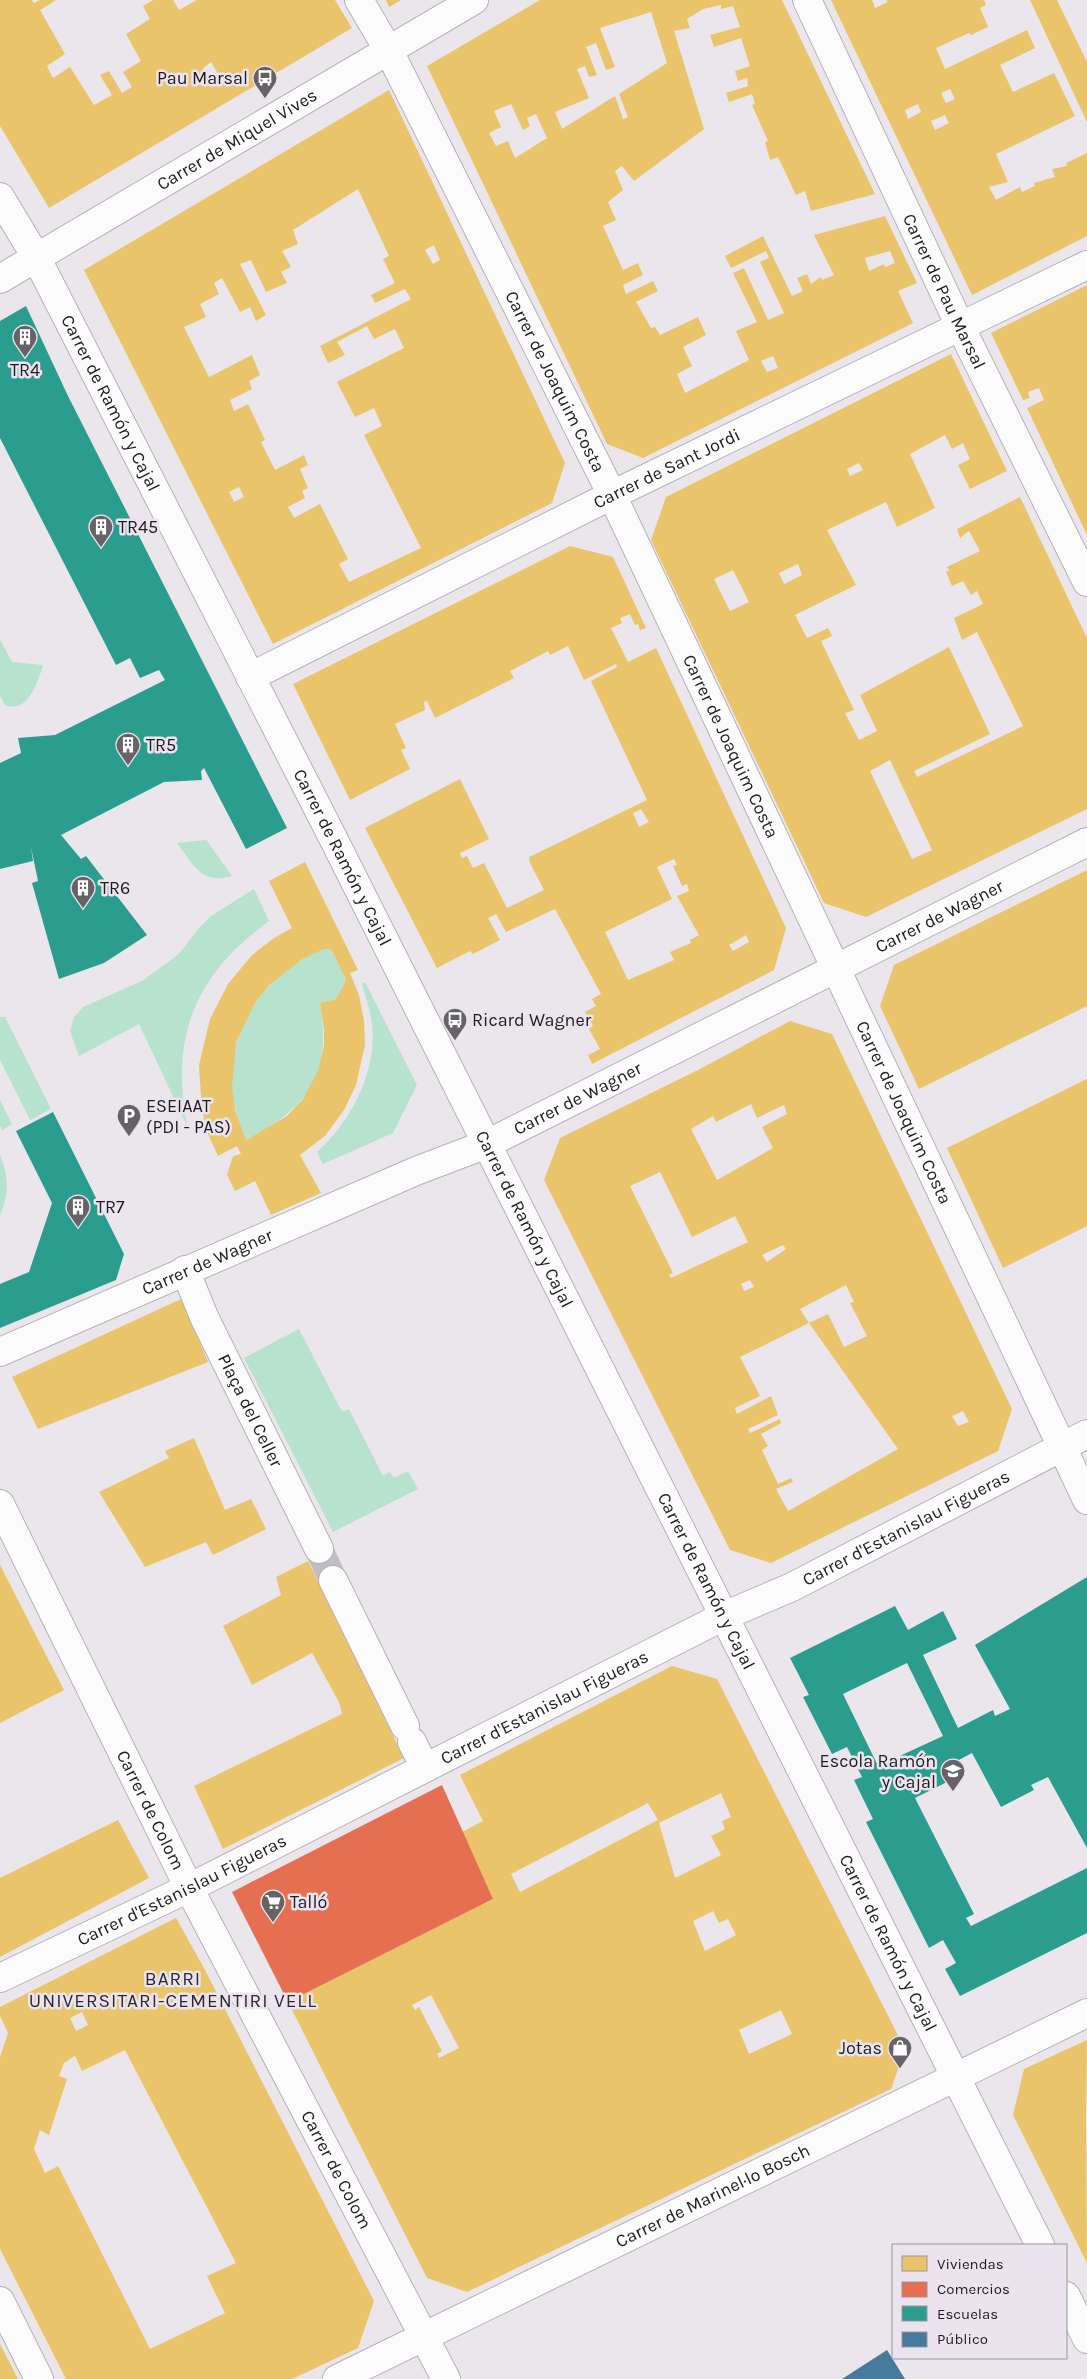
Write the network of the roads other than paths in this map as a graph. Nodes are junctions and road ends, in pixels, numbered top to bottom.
1 (360, 0) edge
2 (474, 0) edge
3 (807, 0) edge
4 (390, 51) junction
5 (0, 197) edge
6 (36, 257) junction
7 (1087, 265) edge
8 (0, 279) edge
9 (960, 326) junction
10 (612, 495) junction
11 (1087, 582) edge
12 (250, 677) junction
13 (1087, 842) edge
14 (834, 968) junction
15 (487, 1144) junction
16 (185, 1270) junction
17 (0, 1352) edge
18 (1087, 1434) edge
19 (1061, 1448) junction
20 (1087, 1500) edge
21 (0, 1504) edge
22 (319, 1549) tunnel mouth
23 (333, 1580) tunnel mouth
24 (724, 1616) junction
25 (425, 1768) junction
26 (189, 1888) junction
27 (0, 1978) edge
28 (1087, 2013) edge
29 (956, 2077) junction
30 (1040, 2244) edge
31 (1067, 2298) edge
32 (0, 2301) edge
33 (423, 2336) junction
34 (1087, 2339) edge
35 (39, 2379) edge
36 (337, 2379) edge
37 (446, 2379) edge

1 - 4 street, Carrer de Joaquim Costa
2 - 4 street, Carrer de Miquel Vives
3 - 9 street, Carrer de Pau Marsal
4 - 6 street, Carrer de Miquel Vives
4 - 10 street, Carrer de Joaquim Costa
5 - 6 street, Carrer de Ramón y Cajal
6 - 8 street, Carrer de Miquel Vives
6 - 12 street, Carrer de Ramón y Cajal
7 - 9 street, Carrer de Sant Jordi
9 - 10 street, Carrer de Sant Jordi
9 - 11 street, Carrer de Pau Marsal
10 - 12 street, Carrer de Sant Jordi
10 - 14 street, Carrer de Joaquim Costa
12 - 15 street, Carrer de Ramón y Cajal
13 - 14 street, Carrer de Wagner
14 - 15 street, Carrer de Wagner
14 - 19 street, Carrer de Joaquim Costa
15 - 16 street, Carrer de Wagner
15 - 24 street, Carrer de Ramón y Cajal
16 - 17 street, Carrer de Wagner
16 - 22 street, Plaça del Celler
18 - 19 street, Carrer d'Estanislau Figueras
19 - 20 street, Carrer de Joaquim Costa
19 - 24 street, Carrer d'Estanislau Figueras
21 - 26 street, Carrer de Colom
23 - 25 street
24 - 25 street, Carrer d'Estanislau Figueras
24 - 29 street, Carrer de Ramón y Cajal
25 - 26 street, Carrer d'Estanislau Figueras
26 - 27 street, Carrer d'Estanislau Figueras
26 - 33 street, Carrer de Colom
28 - 29 street, Carrer de Marinel·lo Bosch
29 - 30 street, Carrer de Ramón y Cajal
29 - 33 street, Carrer de Marinel·lo Bosch
31 - 34 street
32 - 35 street
33 - 36 street, Carrer de Marinel·lo Bosch
33 - 37 street, Carrer de Colom

